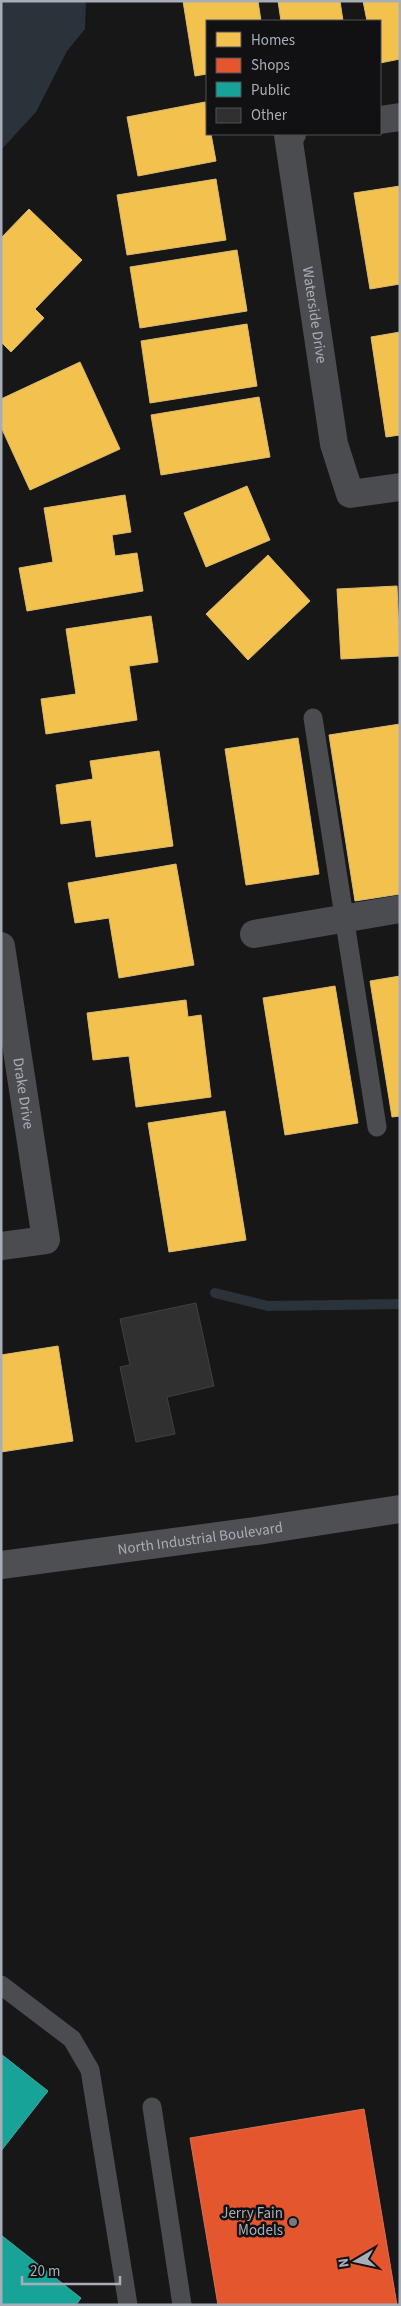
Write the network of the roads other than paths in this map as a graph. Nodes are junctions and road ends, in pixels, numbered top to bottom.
1 (400, 117) edge
2 (381, 120) edge
3 (290, 135) edge
4 (400, 487) edge
5 (313, 718) dead end
6 (400, 909) edge
7 (345, 918) junction
8 (254, 934) dead end
9 (1, 946) edge
10 (377, 1127) dead end
11 (1, 1246) edge
12 (400, 1509) edge
13 (1, 1565) edge
14 (1, 1985) edge
15 (152, 2107) dead end
16 (128, 2305) edge
17 (182, 2305) edge

1 - 2 street
3 - 4 street, Waterside Drive
5 - 7 lane
6 - 7 street
7 - 8 street
7 - 10 lane
9 - 11 street, Drake Drive
12 - 13 main road, North Industrial Boulevard
14 - 16 lane
15 - 17 lane

